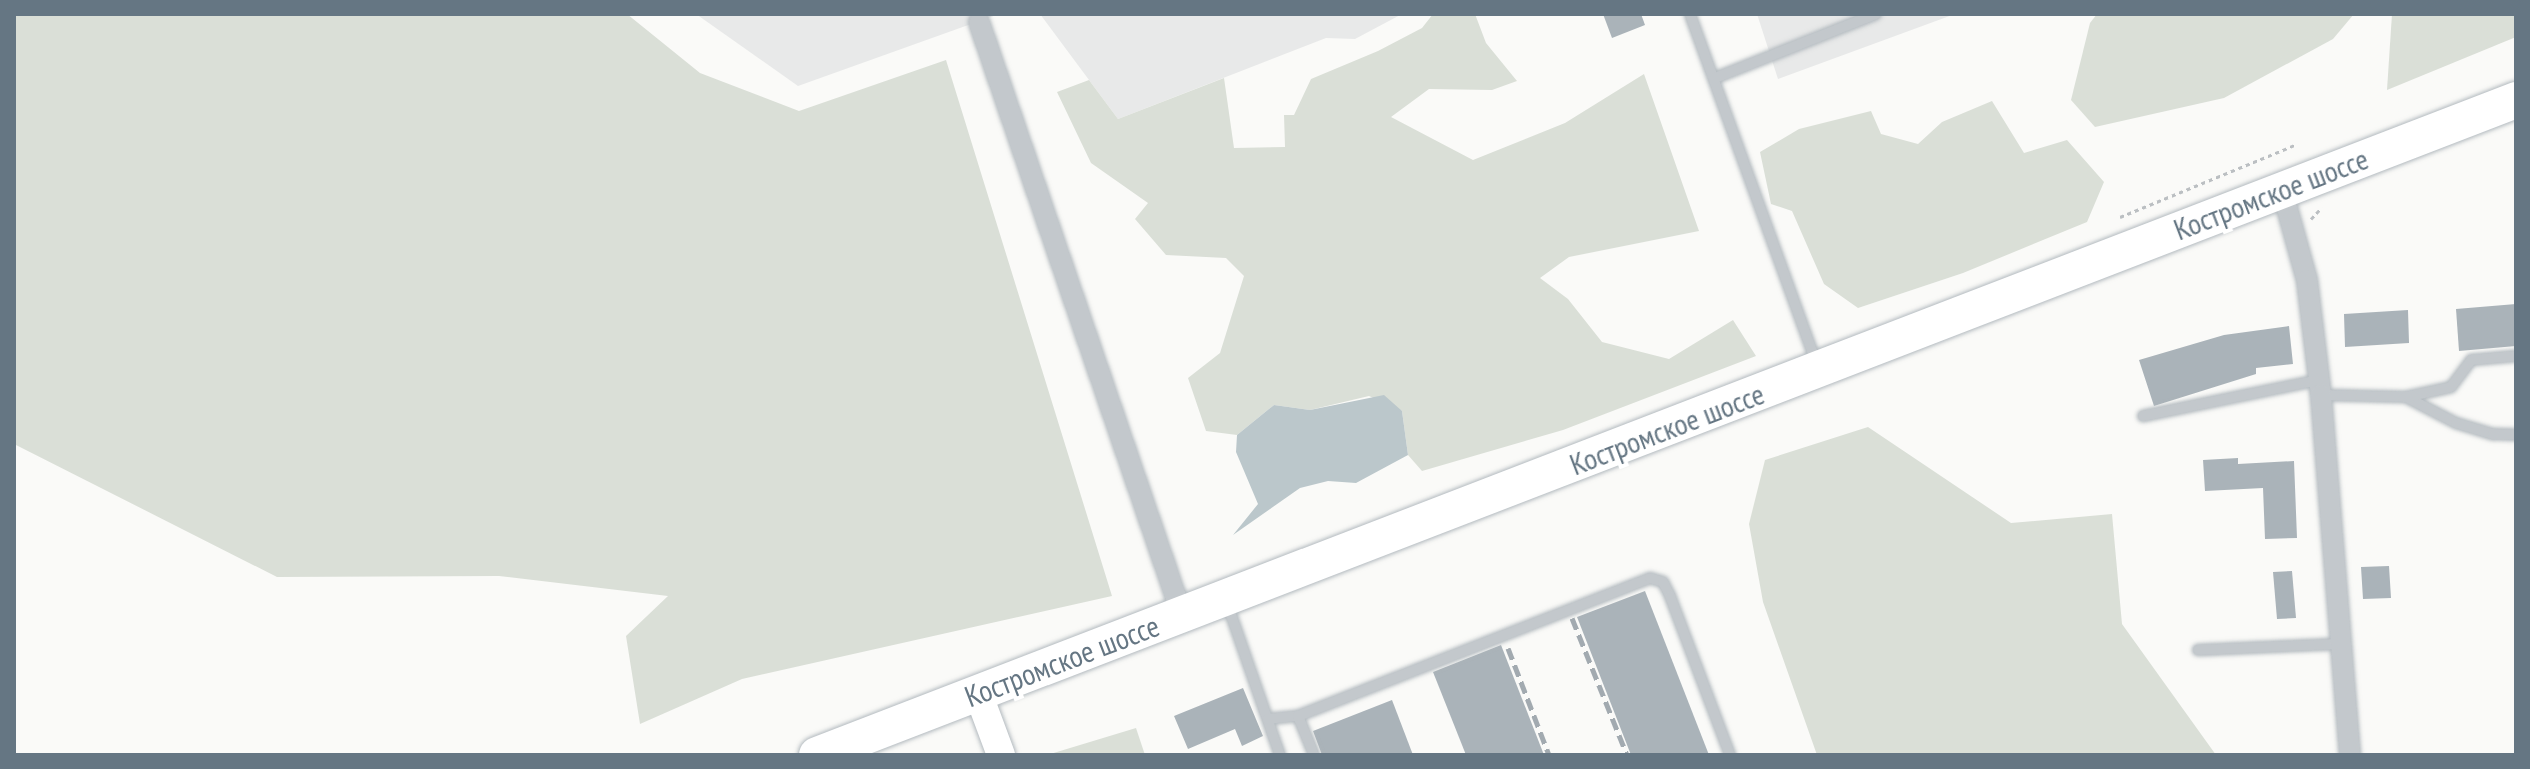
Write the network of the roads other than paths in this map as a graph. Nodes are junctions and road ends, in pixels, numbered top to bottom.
1 (1690, 14) edge
2 (1876, 14) edge
3 (978, 18) edge
4 (1715, 78) junction
5 (2516, 100) edge
6 (2282, 190) junction
7 (2516, 356) edge
8 (1819, 371) junction
9 (2320, 388) junction
10 (2406, 397) junction
11 (2143, 416) dead end
12 (2516, 435) edge
13 (1225, 598) junction
14 (1182, 615) junction
15 (2338, 644) junction
16 (2198, 650) dead end
17 (978, 693) junction
18 (1298, 716) junction
19 (1268, 719) junction
20 (817, 755) edge
21 (1001, 755) edge
22 (1280, 755) edge
23 (1314, 755) edge
24 (1730, 755) edge
25 (2350, 755) edge

1 - 4 lane
2 - 4 lane
3 - 14 street
4 - 8 lane
5 - 6 highway, Костромское шоссе
6 - 8 highway, Костромское шоссе
6 - 9 street
7 - 10 lane
8 - 13 highway, Костромское шоссе
9 - 10 lane
9 - 11 lane
9 - 15 street
10 - 12 lane
13 - 14 highway, Костромское шоссе
13 - 19 lane
14 - 17 highway, Костромское шоссе
15 - 16 lane
15 - 25 street
17 - 20 highway, Костромское шоссе
17 - 21 street
18 - 19 lane
18 - 23 lane
18 - 24 lane
19 - 22 lane

